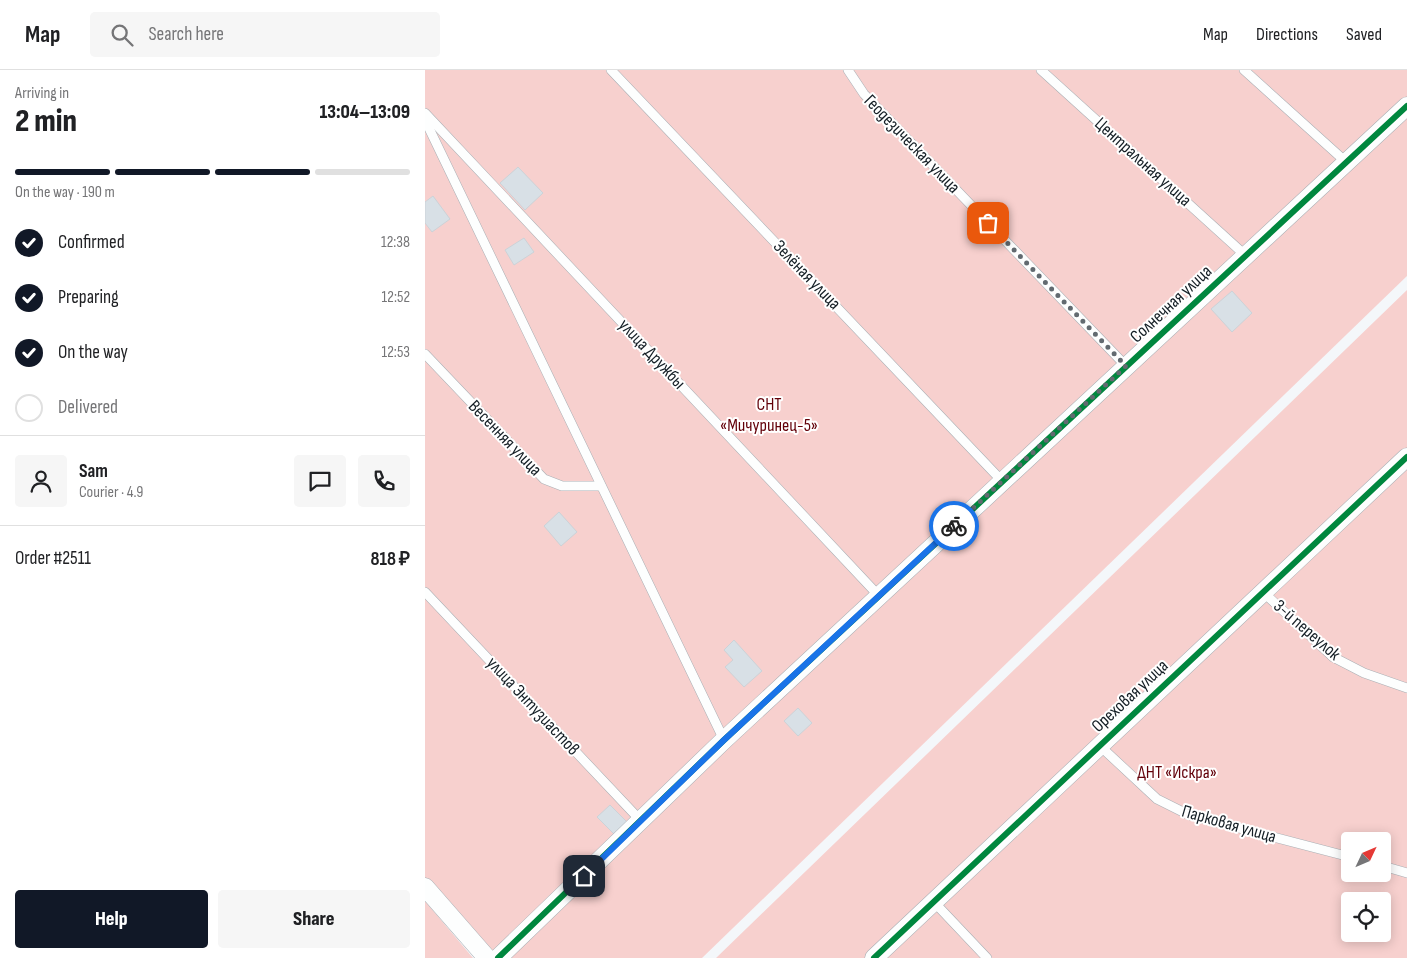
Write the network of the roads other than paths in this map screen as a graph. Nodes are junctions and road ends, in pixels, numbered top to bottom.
1 (611, 70) edge
2 (848, 70) edge
3 (1041, 70) edge
4 (1244, 70) edge
5 (1407, 106) edge
6 (425, 113) edge
7 (425, 120) edge
8 (1346, 162) junction
9 (1245, 255) junction
10 (425, 354) edge
11 (1126, 366) junction
12 (1407, 457) edge
13 (1002, 481) junction
14 (601, 486) junction
15 (425, 592) edge
16 (1263, 592) junction
17 (879, 596) junction
18 (1407, 688) edge
19 (724, 740) junction
20 (1100, 746) junction
21 (641, 820) junction
22 (1341, 855) edge
23 (1391, 868) edge
24 (1407, 872) edge
25 (425, 886) edge
26 (934, 902) junction
27 (487, 958) edge
28 (498, 958) edge
29 (874, 958) edge
30 (987, 958) edge

1 - 13 lane, Зелёная улица
2 - 11 lane, Геодезическая улица
3 - 9 lane, Центральная улица
4 - 8 lane
5 - 8 street, Солнечная улица
6 - 17 lane, улица Дружбы
7 - 14 lane
8 - 9 street, Солнечная улица
9 - 11 street, Солнечная улица
10 - 14 lane, Весенняя улица
11 - 13 street, Солнечная улица
12 - 16 street, Ореховая улица
13 - 17 street, Солнечная улица
14 - 19 lane
15 - 21 lane, улица Энтузиастов
16 - 18 lane, 3-й переулок
16 - 20 street, Ореховая улица
17 - 19 street, Солнечная улица
19 - 21 street, Солнечная улица
20 - 22 lane, Парковая улица
20 - 26 street, Ореховая улица
21 - 28 street, Солнечная улица
23 - 24 lane
25 - 27 street
26 - 29 street, Ореховая улица
26 - 30 lane

